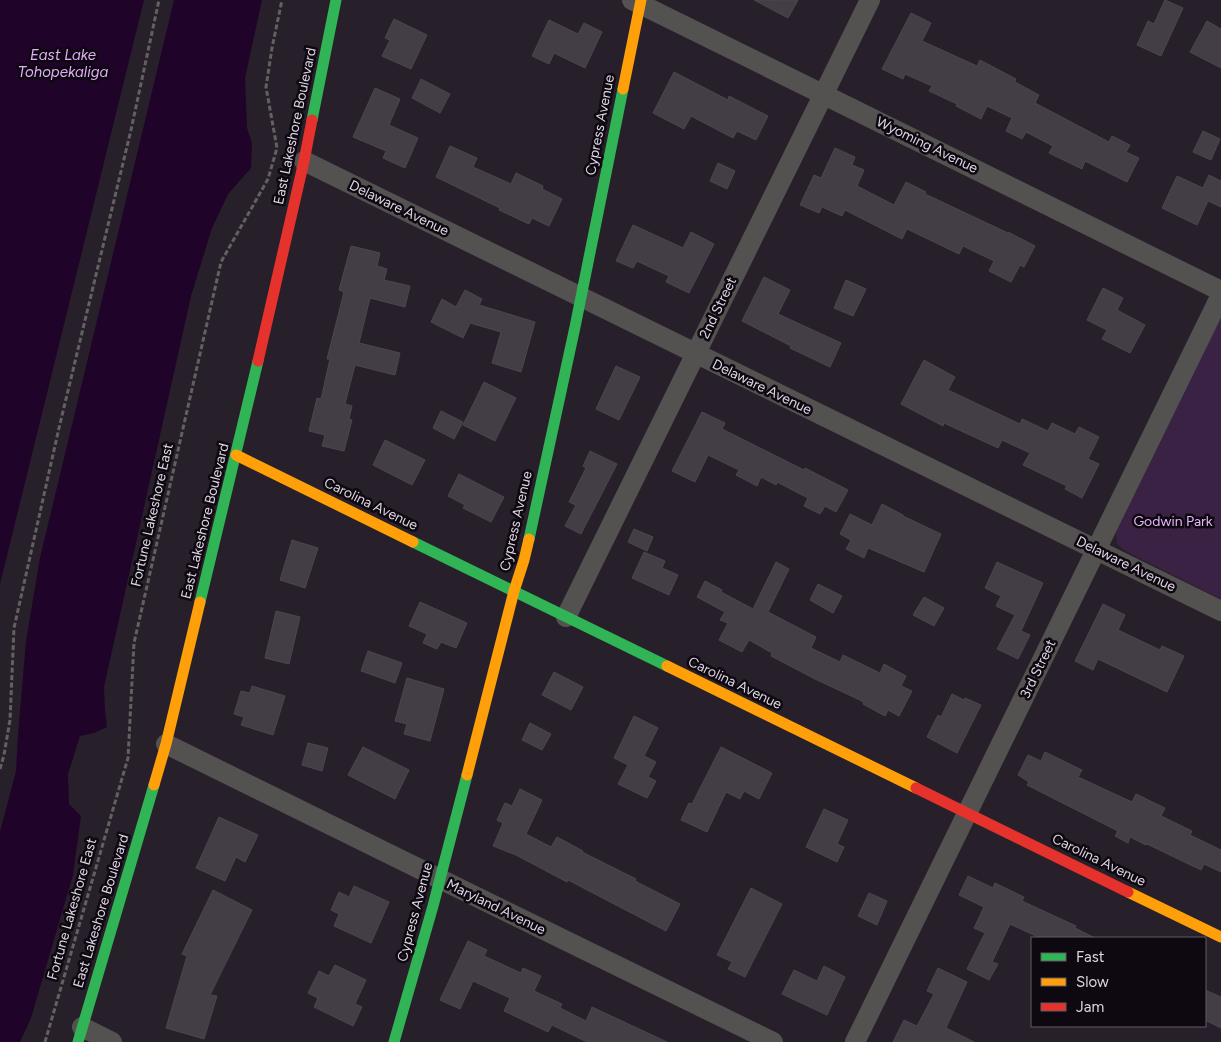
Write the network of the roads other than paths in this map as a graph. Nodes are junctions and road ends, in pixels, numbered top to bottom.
1 (336, 0) edge
2 (870, 0) edge
3 (638, 1) edge
4 (824, 94) junction
5 (304, 161) junction
6 (1221, 291) edge
7 (1221, 295) edge
8 (581, 298) junction
9 (696, 354) junction
10 (236, 455) junction
11 (1097, 550) junction
12 (514, 591) junction
13 (1221, 611) edge
14 (566, 617) junction
15 (166, 744) junction
16 (968, 812) junction
17 (440, 879) junction
18 (1221, 937) edge
19 (80, 1035) edge
20 (112, 1042) edge
21 (394, 1042) edge
22 (773, 1042) edge
23 (855, 1042) edge

1 - 5 street, East Lakeshore Boulevard
2 - 4 street, 2nd Street
3 - 4 street, Wyoming Avenue
3 - 8 street, Cypress Avenue
4 - 6 street, Wyoming Avenue
4 - 9 street, 2nd Street
5 - 8 street, Delaware Avenue
5 - 10 street, East Lakeshore Boulevard
7 - 11 street, 3rd Street
8 - 9 street, Delaware Avenue
8 - 12 street, Cypress Avenue
9 - 11 street, Delaware Avenue
9 - 14 street, 2nd Street
10 - 12 street, Carolina Avenue
10 - 15 street, East Lakeshore Boulevard
11 - 13 street, Delaware Avenue
11 - 16 street, 3rd Street
12 - 14 street, Carolina Avenue
12 - 17 street, Cypress Avenue
14 - 16 street, Carolina Avenue
15 - 17 street, Maryland Avenue
15 - 19 street, East Lakeshore Boulevard
16 - 18 street, Carolina Avenue
16 - 23 street, 3rd Street
17 - 21 street, Cypress Avenue
17 - 22 street, Maryland Avenue
19 - 20 street

